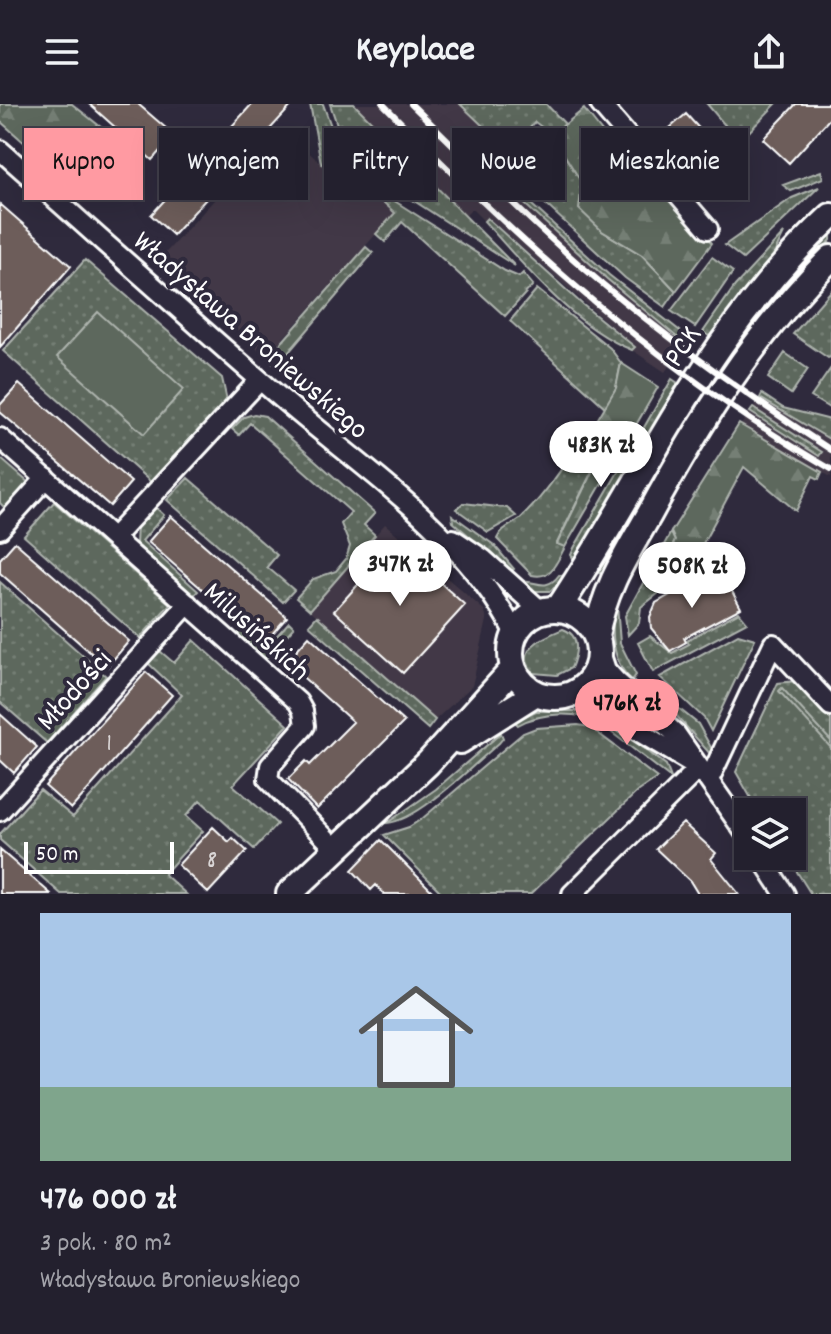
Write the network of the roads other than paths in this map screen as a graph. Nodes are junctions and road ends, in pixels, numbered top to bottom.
1 (600, 104) edge
2 (0, 150) edge
3 (831, 216) edge
4 (708, 229) dead end
5 (831, 258) edge
6 (260, 380) junction
7 (0, 438) edge
8 (46, 478) junction
9 (434, 527) junction
10 (0, 529) edge
11 (113, 538) junction
12 (188, 604) junction
13 (549, 610) junction
14 (515, 634) junction
15 (598, 644) junction
16 (513, 669) junction
17 (536, 693) junction
18 (574, 693) junction
19 (831, 706) edge
20 (428, 763) junction
21 (704, 774) junction
22 (2, 807) edge
23 (734, 817) edge
24 (335, 848) junction
25 (769, 870) edge
26 (289, 894) edge
27 (572, 894) edge
28 (785, 894) edge

1 - 4 street
2 - 6 street, Władysława Broniewskiego
3 - 13 street, PCK
5 - 15 street, PCK
6 - 9 street, Władysława Broniewskiego
6 - 11 street
7 - 8 street, Milusińskich
8 - 10 street
8 - 11 street, Milusińskich
9 - 13 street, Władysława Broniewskiego
9 - 14 street, Władysława Broniewskiego
11 - 12 street, Milusińskich
12 - 22 street, Młodości
12 - 24 street, Milusińskich
13 - 14 street
13 - 15 street
14 - 16 street
15 - 18 street
15 - 21 street
16 - 17 street
16 - 20 street
17 - 18 street
17 - 20 street
18 - 21 street
19 - 21 street
20 - 24 street
21 - 23 street
21 - 27 street
24 - 26 street
25 - 28 street

